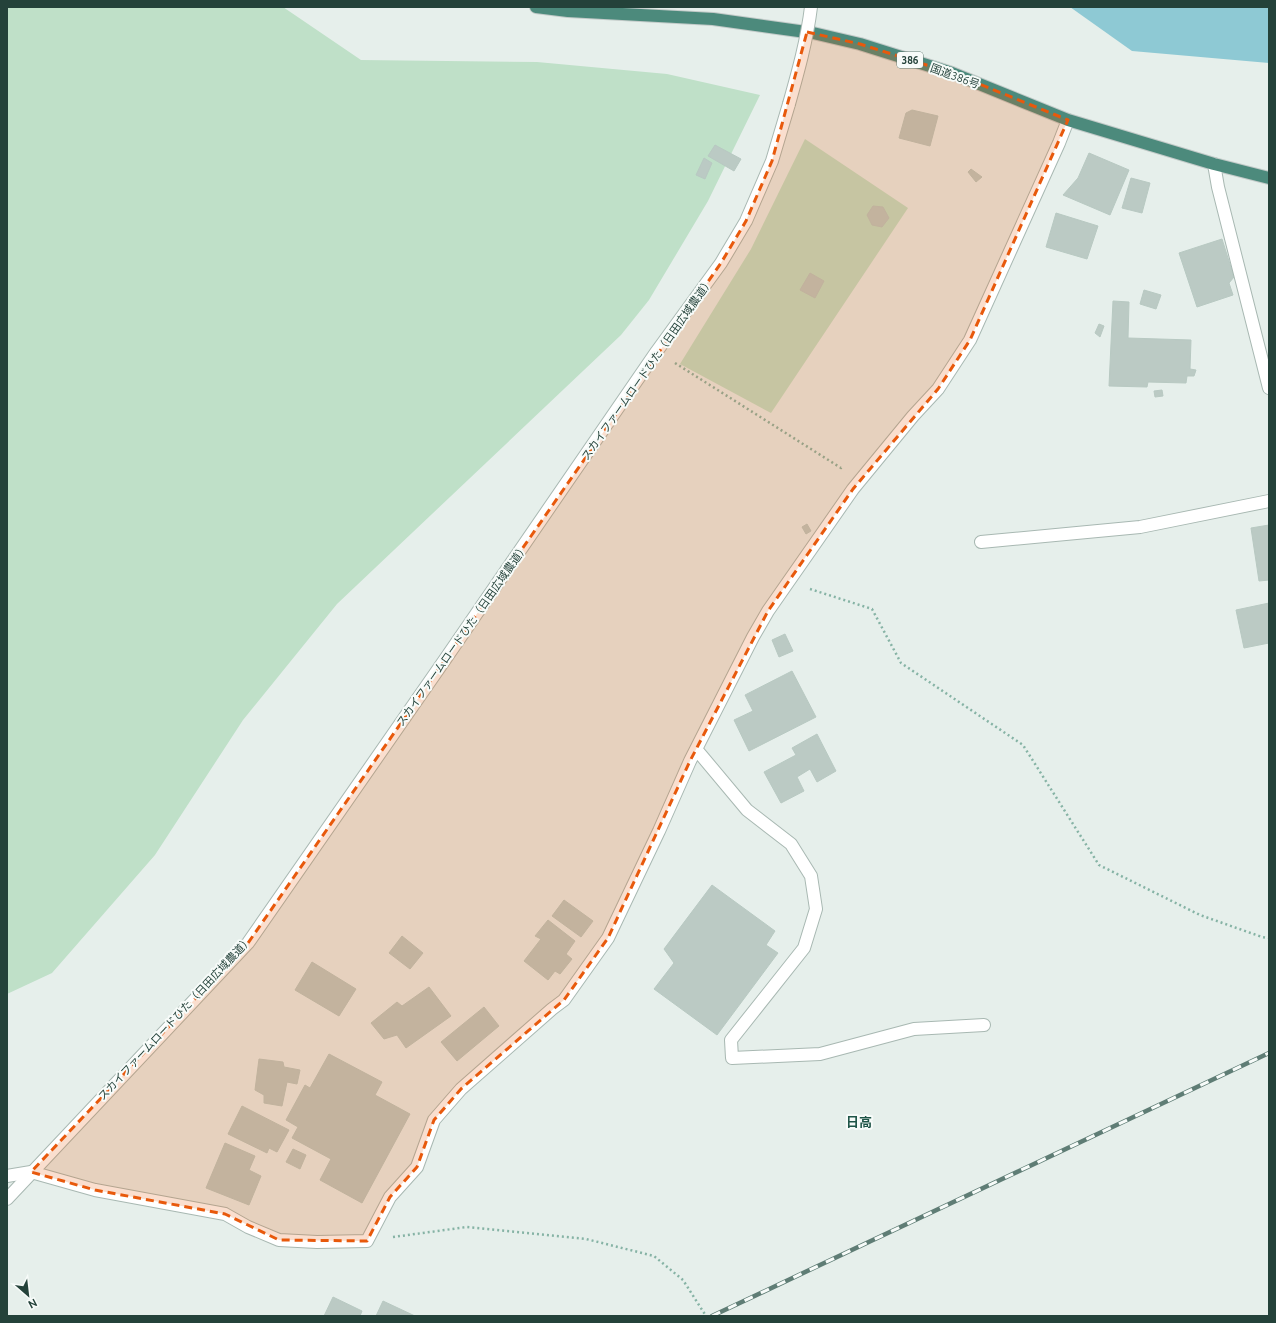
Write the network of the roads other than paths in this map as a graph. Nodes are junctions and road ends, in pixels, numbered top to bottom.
1 (536, 7) edge
2 (811, 7) edge
3 (1068, 120) junction
4 (1214, 164) junction
5 (1269, 178) edge
6 (1269, 388) edge
7 (1269, 501) edge
8 (981, 542) dead end
9 (696, 749) junction
10 (984, 1025) dead end
11 (31, 1172) junction
12 (7, 1176) edge
13 (7, 1199) edge

1 - 3 highway, 国道386号 / 386
2 - 11 street, スカイファームロードひた（日田広域農道）, bridge
3 - 4 highway, 国道386号 / 386
3 - 9 street
4 - 5 highway, 国道386号 / 386
4 - 6 street
7 - 8 street
9 - 10 street
9 - 11 street
11 - 12 street
11 - 13 street, スカイファームロードひた（日田広域農道）

